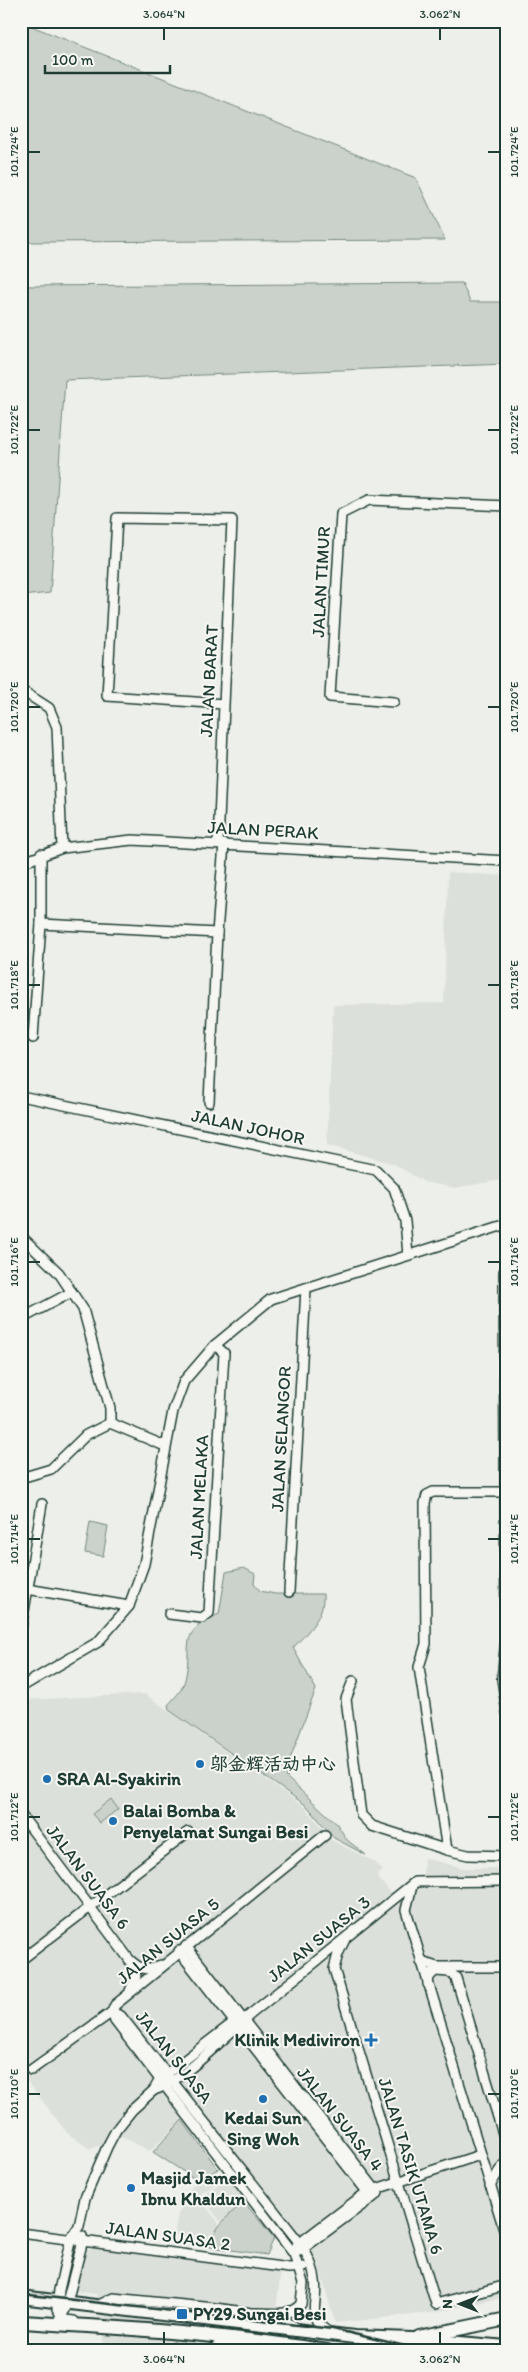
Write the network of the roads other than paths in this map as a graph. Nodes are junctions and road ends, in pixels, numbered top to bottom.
1 (507, 506) edge
2 (21, 690) edge
3 (394, 702) dead end
4 (224, 704) junction
5 (221, 844) junction
6 (62, 848) junction
7 (41, 854) junction
8 (507, 861) edge
9 (21, 863) edge
10 (40, 924) junction
11 (217, 933) junction
12 (33, 1038) dead end
13 (21, 1096) edge
14 (209, 1102) dead end
15 (507, 1224) edge
16 (21, 1236) edge
17 (408, 1255) junction
18 (505, 1271) edge
19 (306, 1288) junction
20 (72, 1292) junction
21 (21, 1320) edge
22 (215, 1345) junction
23 (110, 1422) junction
24 (165, 1446) junction
25 (21, 1478) edge
26 (506, 1492) edge
27 (42, 1504) dead end
28 (24, 1588) edge
29 (289, 1592) dead end
30 (128, 1606) junction
31 (169, 1614) dead end
32 (21, 1628) edge
33 (353, 1681) dead end
34 (21, 1687) edge
35 (507, 1713) edge
36 (21, 1815) edge
37 (188, 1832) dead end
38 (325, 1835) dead end
39 (447, 1850) junction
40 (507, 1856) edge
41 (507, 1881) edge
42 (414, 1882) junction
43 (390, 1903) junction
44 (89, 1906) junction
45 (406, 1910) junction
46 (345, 1939) junction
47 (182, 1949) junction
48 (129, 1959) junction
49 (21, 1960) edge
50 (421, 1962) junction
51 (165, 1963) junction
52 (314, 1965) junction
53 (472, 1967) junction
54 (507, 1967) edge
55 (334, 1969) junction
56 (458, 1981) junction
57 (428, 1984) junction
58 (130, 1993) junction
59 (112, 2012) junction
60 (238, 2023) junction
61 (31, 2070) dead end
62 (166, 2080) junction
63 (507, 2147) edge
64 (480, 2156) junction
65 (507, 2162) edge
66 (484, 2168) junction
67 (499, 2171) junction
68 (398, 2181) junction
69 (490, 2186) junction
70 (374, 2192) junction
71 (79, 2226) junction
72 (21, 2232) edge
73 (71, 2238) junction
74 (507, 2239) edge
75 (83, 2240) junction
76 (302, 2246) junction
77 (292, 2251) junction
78 (311, 2266) junction
79 (299, 2268) junction
80 (507, 2285) edge
81 (21, 2297) edge
82 (61, 2302) junction
83 (97, 2306) junction
84 (257, 2313) junction
85 (507, 2319) edge
86 (60, 2320) junction
87 (21, 2322) edge
88 (304, 2330) junction
89 (333, 2334) junction
90 (354, 2337) junction
91 (412, 2339) junction
92 (507, 2347) edge
93 (248, 2350) edge
94 (261, 2351) edge
95 (327, 2351) edge
96 (433, 2351) edge

1 - 3 street, JALAN TIMUR
2 - 6 street
4 - 4 street, JALAN BARAT
4 - 5 street, JALAN BARAT
5 - 6 street, JALAN PERAK
5 - 8 street, JALAN PERAK
5 - 11 street, JALAN BARAT
6 - 7 street, JALAN PERAK
7 - 9 street, JALAN PERAK
7 - 10 street
10 - 11 street
10 - 12 street
11 - 14 street, JALAN BARAT
13 - 17 street, JALAN JOHOR
15 - 17 street
16 - 20 street
17 - 19 street
18 - 26 street
19 - 22 street
19 - 29 street, JALAN SELANGOR
20 - 21 street
20 - 23 street
22 - 24 street
22 - 31 street, JALAN MELAKA
23 - 24 street
23 - 25 street
24 - 30 street
26 - 35 street
26 - 39 street
27 - 28 street
28 - 30 street
28 - 32 street
30 - 34 street
33 - 39 street
36 - 44 street, JALAN SUASA 6
37 - 44 street
38 - 47 street, JALAN SUASA 5
39 - 40 street
41 - 42 street
42 - 43 street, JALAN SUASA 3
42 - 45 street
43 - 45 street
43 - 46 street, JALAN SUASA 3
44 - 48 street, JALAN SUASA 6
44 - 49 street
45 - 50 street
46 - 52 street, JALAN SUASA 3
46 - 55 street
47 - 51 street, JALAN SUASA 5
47 - 60 street, JALAN SUASA 4
48 - 51 street, JALAN SUASA 6
48 - 58 street, JALAN SUASA 6
50 - 53 street
50 - 57 street
51 - 58 street, JALAN SUASA 5
52 - 55 street
52 - 60 street, JALAN SUASA 3
53 - 54 street
53 - 56 street
55 - 68 street, JALAN TASIK UTAMA 6
56 - 57 street
56 - 63 street
57 - 64 street
58 - 59 street, JALAN SUASA 5
59 - 61 street, JALAN SUASA 5
59 - 62 street, JALAN SUASA
60 - 62 street, JALAN SUASA 3
60 - 70 street, JALAN SUASA 4
62 - 71 street, JALAN SUASA 3
62 - 76 street, JALAN SUASA
62 - 77 street, JALAN SUASA
64 - 66 street
64 - 68 street
65 - 67 street
66 - 67 street
66 - 69 street
67 - 69 street
68 - 70 street
68 - 80 street, JALAN TASIK UTAMA 6
69 - 74 street
70 - 76 street
71 - 73 street, JALAN SUASA 3
71 - 75 street, JALAN SUASA 3
72 - 73 street, JALAN SUASA 2
73 - 75 street, JALAN SUASA 2
73 - 82 street, JALAN SUASA 3
75 - 79 street, JALAN SUASA 2
75 - 82 street
76 - 77 street
76 - 78 street, JALAN SUASA
77 - 79 street, JALAN SUASA
78 - 79 street, JALAN SUASA 2
78 - 89 street, JALAN SUASA
79 - 84 street, JALAN SUASA
81 - 82 highway
82 - 83 highway
82 - 86 street
83 - 84 street
83 - 88 highway
84 - 88 street
85 - 91 highway
86 - 87 highway
86 - 93 highway
86 - 95 highway
88 - 89 highway
89 - 90 highway
90 - 91 highway
90 - 96 highway
91 - 92 highway
93 - 94 highway

